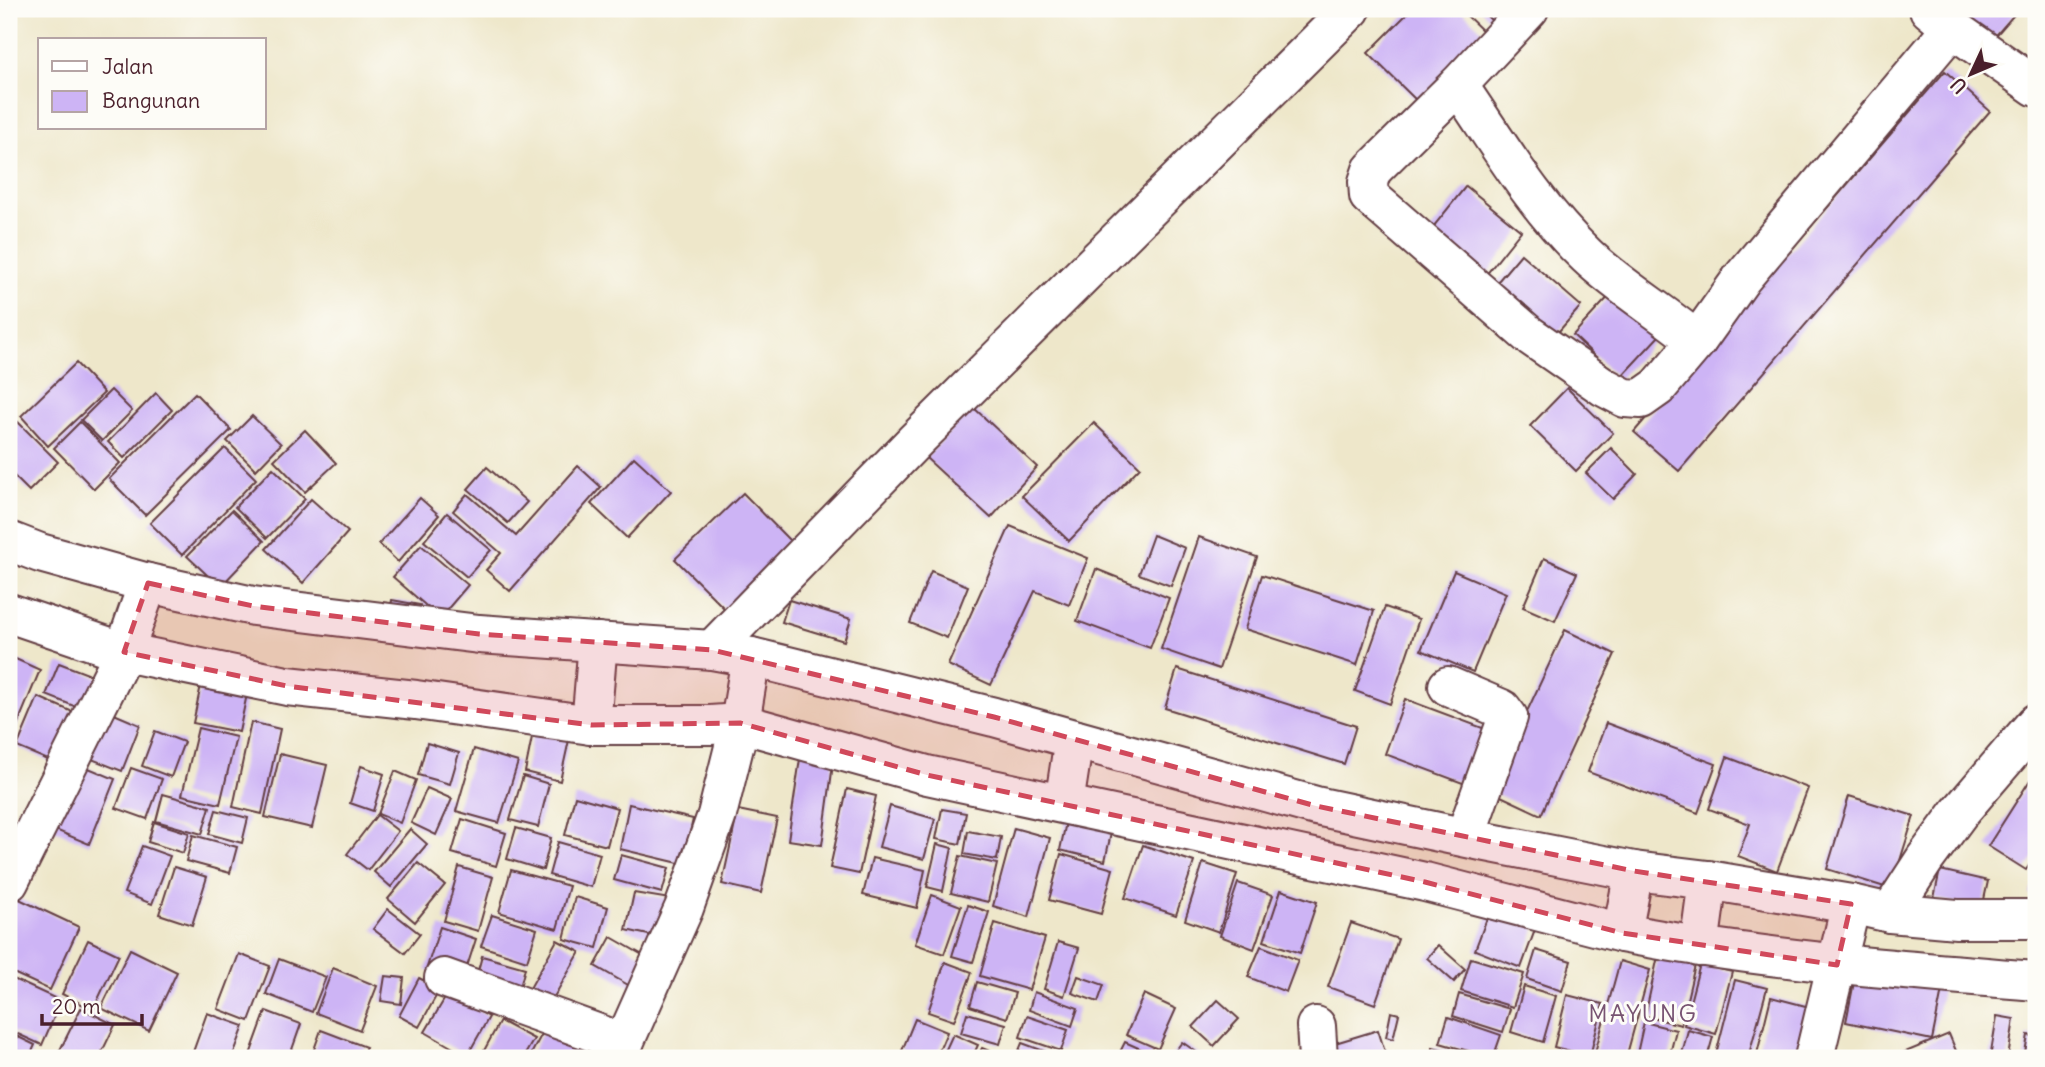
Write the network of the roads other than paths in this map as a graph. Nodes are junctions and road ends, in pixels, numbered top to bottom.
1 (1351, 9) edge
2 (1530, 9) edge
3 (1940, 19) edge
4 (1458, 85) junction
5 (2036, 87) edge
6 (1697, 341) junction
7 (9, 541) edge
8 (9, 613) edge
9 (136, 619) junction
10 (598, 642) junction
11 (712, 650) junction
12 (749, 667) junction
13 (1448, 685) dead end
14 (592, 709) junction
15 (740, 718) junction
16 (2036, 723) edge
17 (1068, 775) junction
18 (1465, 837) junction
19 (9, 882) edge
20 (1627, 905) junction
21 (1890, 913) junction
22 (2036, 919) edge
23 (1702, 921) junction
24 (1843, 939) junction
25 (444, 978) dead end
26 (2036, 981) edge
27 (621, 1051) edge
28 (1814, 1058) edge

1 - 11 street
2 - 4 street
3 - 5 street
3 - 6 street
4 - 6 street
4 - 6 street
7 - 9 street
8 - 9 street
9 - 10 street
9 - 14 street
9 - 19 street
10 - 11 street
10 - 14 street
11 - 12 street
12 - 15 street
12 - 17 street
13 - 18 street
14 - 15 street
15 - 17 street
15 - 27 street
16 - 21 street
17 - 18 street
17 - 20 street
18 - 20 street
20 - 23 street
20 - 23 street
21 - 22 street
21 - 24 street
23 - 24 street
23 - 24 street
24 - 26 street
24 - 28 street
25 - 27 street

